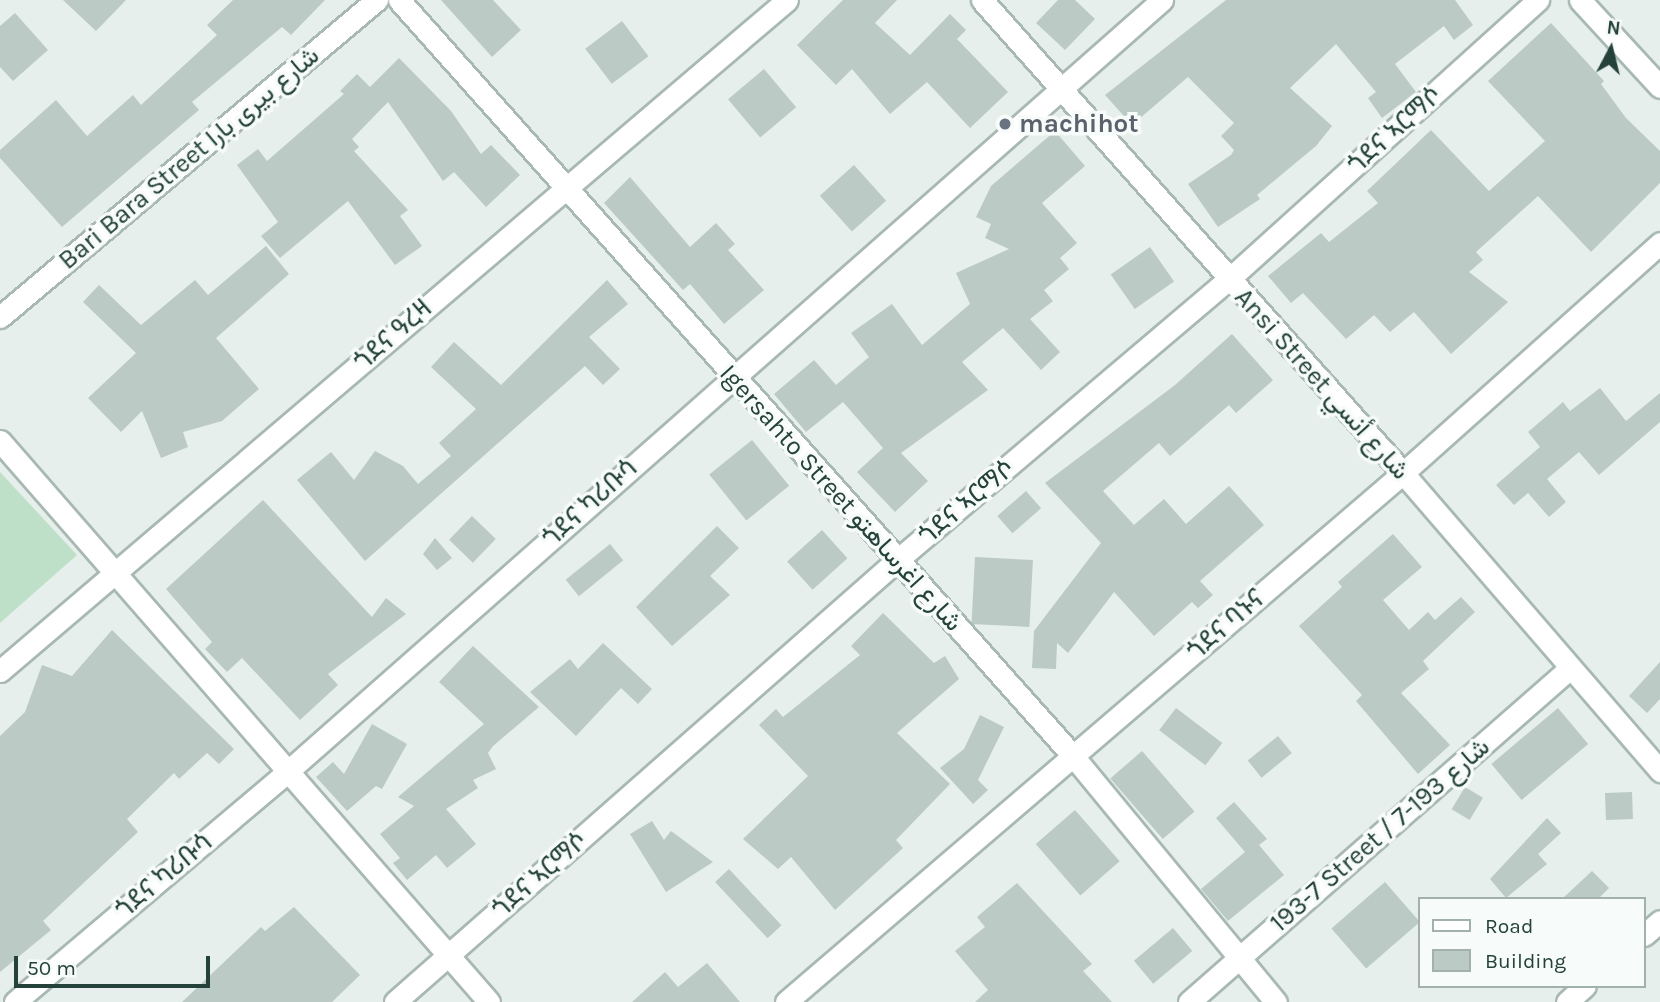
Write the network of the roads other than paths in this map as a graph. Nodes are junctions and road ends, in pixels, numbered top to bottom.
1 (377, 0) edge
2 (399, 0) edge
3 (787, 0) edge
4 (982, 0) edge
5 (1163, 0) edge
6 (1538, 0) edge
7 (1580, 0) edge
8 (1660, 87) edge
9 (1063, 90) junction
10 (564, 186) junction
11 (1660, 243) edge
12 (1228, 280) junction
13 (0, 317) edge
14 (733, 376) junction
15 (0, 441) edge
16 (1403, 473) junction
17 (895, 562) junction
18 (115, 575) junction
19 (1570, 667) junction
20 (0, 671) edge
21 (1073, 756) junction
22 (1660, 771) edge
23 (287, 772) junction
24 (1660, 921) edge
25 (1646, 933) edge
26 (448, 957) junction
27 (1239, 960) junction
28 (1583, 988) edge
29 (15, 1002) edge
30 (395, 1002) edge
31 (489, 1002) edge
32 (786, 1002) edge
33 (1189, 1002) edge
34 (1276, 1002) edge
35 (1567, 1002) edge

1 - 13 street, Bari Bara Street شارع بيرى بارا
2 - 10 street, Igersahto Street شارع اغرساهتو
3 - 10 street, ጎደና ዓረዛ
4 - 9 street, Ansi Street شارع أنسي
5 - 9 street, ጎደና ካሪቡሳ
6 - 12 street, ጎደና ኣርማሶ
7 - 8 street
9 - 12 street, Ansi Street شارع أنسي
9 - 14 street, ጎደና ካሪቡሳ
10 - 14 street, Igersahto Street شارع اغرساهتو
10 - 18 street, ጎደና ዓረዛ
11 - 16 street, ጎደና ባኑና
12 - 16 street, Ansi Street شارع أنسي
12 - 17 street, ጎደና ኣርማሶ
14 - 17 street, Igersahto Street شارع اغرساهتو
14 - 23 street, ጎደና ካሪቡሳ
15 - 18 street
16 - 19 street, Ansi Street شارع أنسي
16 - 21 street, ጎደና ባኑና
17 - 21 street, Igersahto Street شارع اغرساهتو
17 - 26 street, ጎደና ኣርማሶ
18 - 20 street, ጎደና ዓረዛ
18 - 23 street
19 - 22 street, Ansi Street شارع أنسي
19 - 27 street, 193-7 Street / شارع 193-7
21 - 27 street, Igersahto Street شارع اغرساهتو
21 - 32 street, ጎደና ባኑና
23 - 26 street
23 - 29 street, ጎደና ካሪቡሳ
24 - 25 street
26 - 30 street, ጎደና ኣርማሶ
26 - 31 street
27 - 33 street, 193-7 Street / شارع 193-7
27 - 34 street, Igersahto Street شارع اغرساهتو
28 - 35 street

